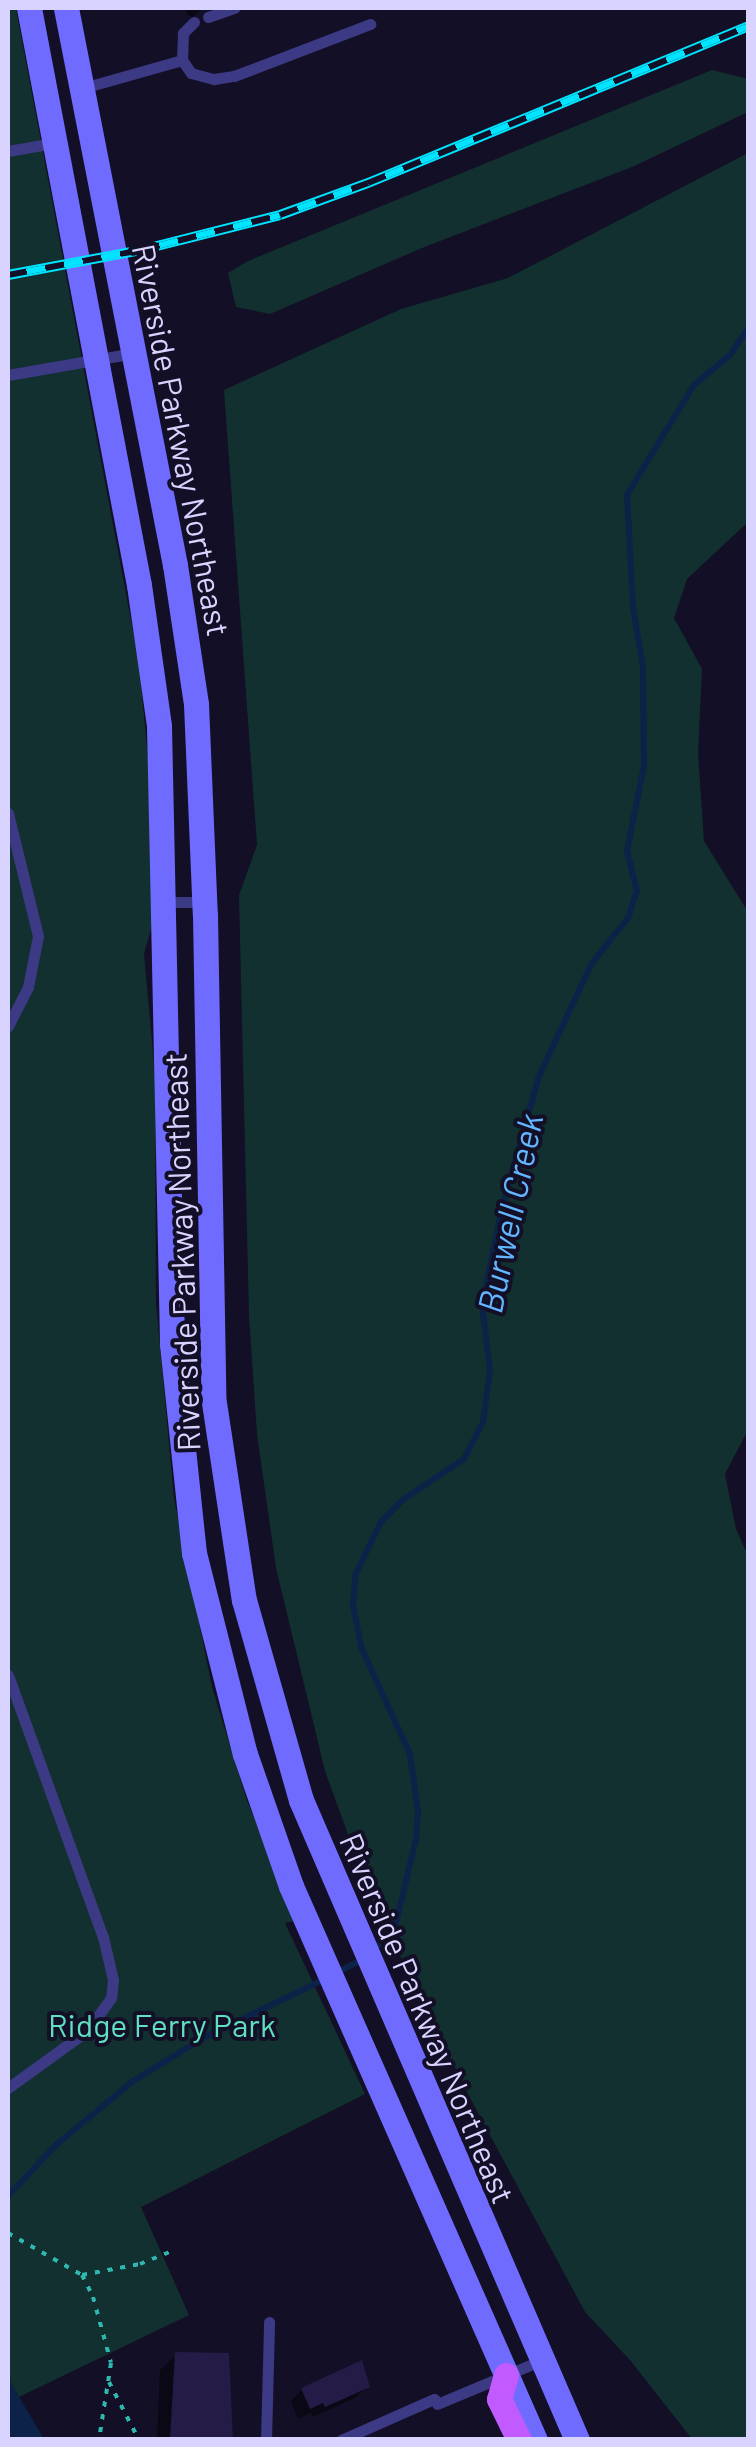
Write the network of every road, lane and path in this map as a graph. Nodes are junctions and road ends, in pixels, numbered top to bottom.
1 (28, 8) edge
2 (66, 8) edge
3 (234, 8) edge
4 (208, 17) dead end
5 (194, 22) dead end
6 (370, 24) dead end
7 (182, 60) junction
8 (83, 88) junction
9 (54, 142) junction
10 (8, 151) edge
11 (134, 353) junction
12 (96, 360) junction
13 (8, 375) edge
14 (8, 812) edge
15 (166, 902) junction
16 (204, 902) junction
17 (8, 1026) edge
18 (8, 1675) edge
19 (8, 2088) edge
20 (8, 2233) edge
21 (176, 2250) dead end
22 (82, 2275) junction
23 (269, 2322) dead end
24 (542, 2360) junction
25 (506, 2375) junction
26 (109, 2382) junction
27 (99, 2440) edge
28 (139, 2440) edge
29 (266, 2440) edge
30 (341, 2440) edge
31 (519, 2440) edge
32 (534, 2440) edge
33 (577, 2440) edge

1 - 9 main road, Riverside Parkway Northeast
2 - 8 main road, Riverside Parkway Northeast
3 - 4 lane
5 - 7 lane
6 - 7 lane
7 - 8 lane
8 - 11 main road, Riverside Parkway Northeast
9 - 10 lane
9 - 12 main road, Riverside Parkway Northeast
11 - 12 lane
11 - 16 main road, Riverside Parkway Northeast
12 - 13 lane
12 - 15 main road, Riverside Parkway Northeast
14 - 17 lane
15 - 16 lane
15 - 25 main road, Riverside Parkway Northeast
16 - 24 main road, Riverside Parkway Northeast
18 - 19 lane
20 - 22 path
21 - 22 path
22 - 26 path
23 - 29 lane
24 - 25 lane
24 - 33 main road, Riverside Parkway Northeast
25 - 30 lane
25 - 31 main road
25 - 32 main road, Riverside Parkway Northeast
26 - 27 path
26 - 28 path

